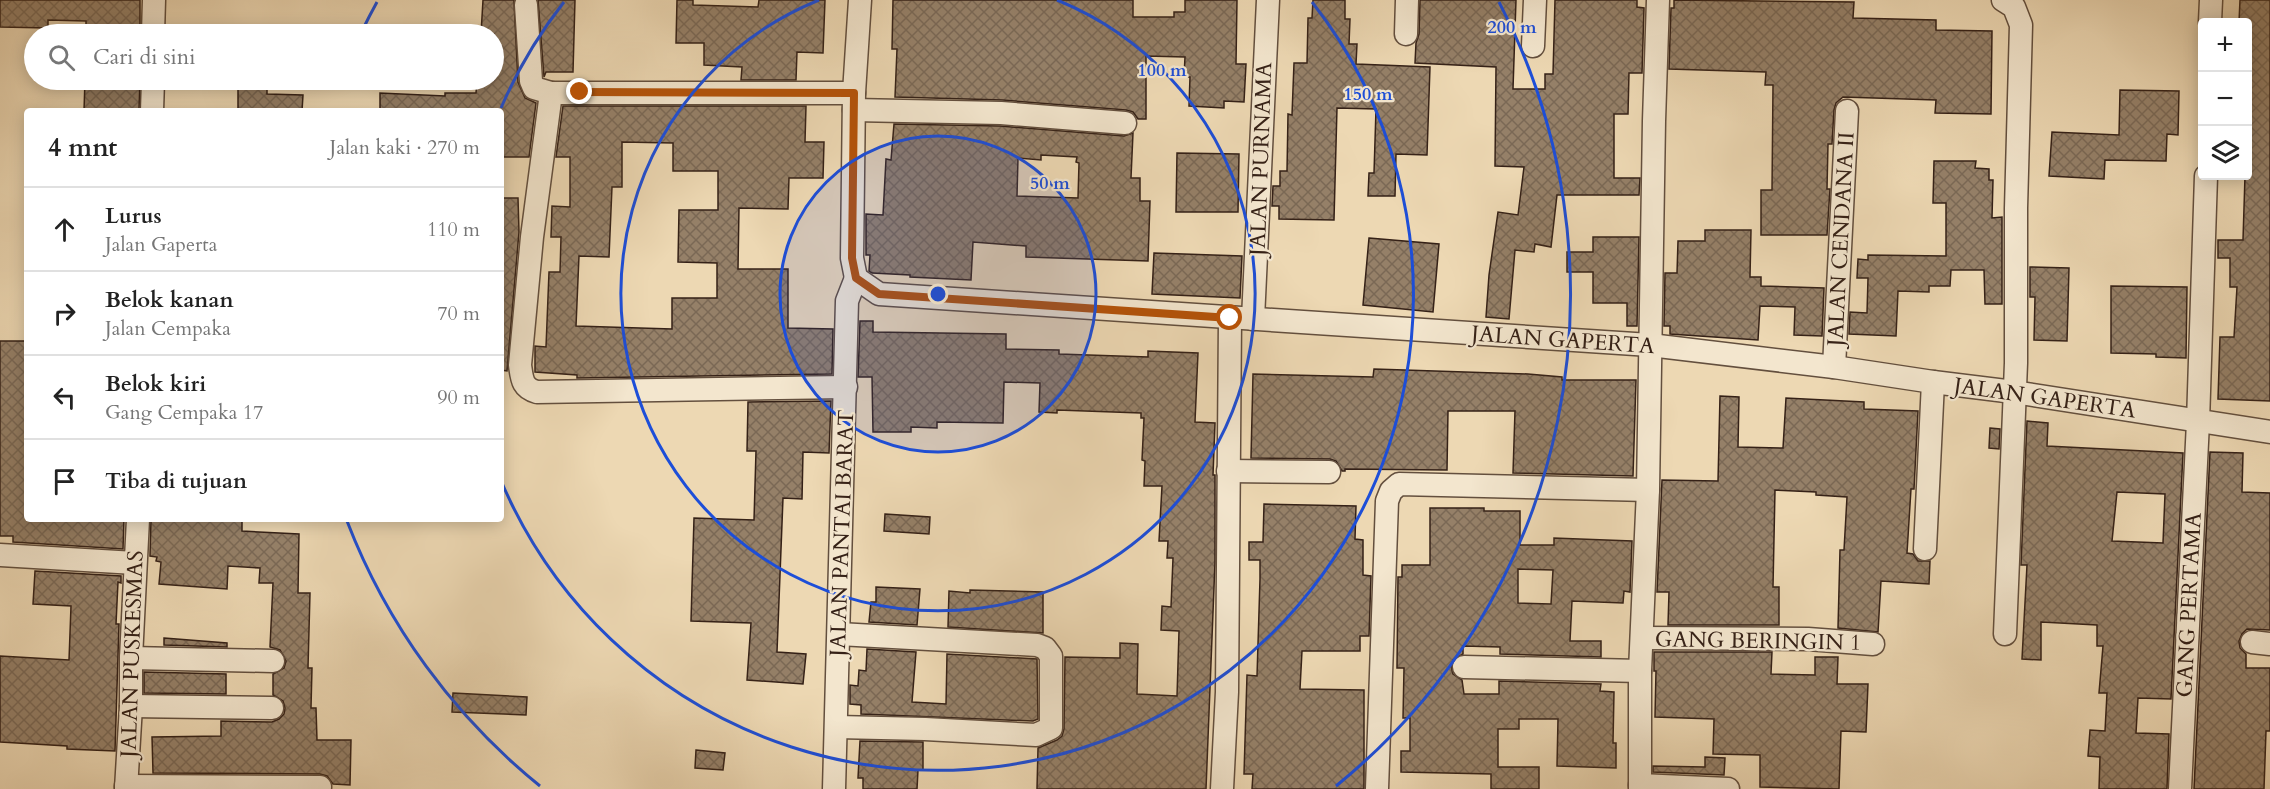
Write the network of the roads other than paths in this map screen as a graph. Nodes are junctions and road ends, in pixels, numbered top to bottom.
1 (154, 0) edge
2 (860, 0) edge
3 (1268, 0) edge
4 (1407, 0) edge
5 (1535, 0) edge
6 (1658, 0) edge
7 (2003, 0) edge
8 (2211, 0) edge
9 (526, 5) dead end
10 (2210, 18) edge
11 (153, 24) edge
12 (1406, 34) dead end
13 (1533, 46) dead end
14 (153, 90) edge
15 (551, 93) junction
16 (854, 102) junction
17 (152, 108) edge
18 (1848, 111) dead end
19 (1125, 123) dead end
20 (2205, 180) edge
21 (856, 278) junction
22 (1230, 318) junction
23 (1253, 319) junction
24 (1650, 345) junction
25 (1834, 367) junction
26 (1933, 382) junction
27 (846, 387) junction
28 (2014, 392) junction
29 (2198, 422) junction
30 (2270, 432) edge
31 (1228, 471) junction
32 (1329, 472) dead end
33 (1648, 490) junction
34 (138, 522) edge
35 (1925, 549) dead end
36 (0, 555) edge
37 (135, 563) junction
38 (839, 634) junction
39 (2006, 634) dead end
40 (1642, 638) junction
41 (1873, 644) dead end
42 (131, 658) junction
43 (273, 662) dead end
44 (1464, 667) dead end
45 (1640, 670) junction
46 (131, 706) junction
47 (272, 708) dead end
48 (837, 727) junction
49 (126, 787) edge
50 (320, 787) dead end
51 (1640, 787) edge
52 (834, 789) edge
53 (1222, 789) edge
54 (1377, 789) edge
55 (1728, 789) edge
56 (2180, 789) edge

1 - 11 street
2 - 16 street
3 - 23 street, JALAN PURNAMA
4 - 12 street
5 - 13 street
6 - 24 street
7 - 28 street
8 - 10 street
9 - 15 street
14 - 17 street
15 - 16 street
15 - 27 street
16 - 19 street
16 - 21 street
18 - 25 street, JALAN CENDANA II
20 - 29 street, GANG PERTAMA
21 - 22 street, JALAN GAPERTA
21 - 27 street, JALAN PANTAI BARAT
22 - 23 street, JALAN GAPERTA
22 - 31 street
23 - 24 street, JALAN GAPERTA
24 - 25 street, JALAN GAPERTA
24 - 33 street
25 - 26 street, JALAN GAPERTA
26 - 28 street, JALAN GAPERTA
26 - 35 street
27 - 38 street, JALAN PANTAI BARAT
28 - 29 street, JALAN GAPERTA
28 - 39 street
29 - 30 street, JALAN GAPERTA
29 - 56 street, GANG PERTAMA
31 - 32 street
31 - 53 street
33 - 40 street
33 - 54 street
34 - 37 street, JALAN PUSKESMAS
36 - 37 street
37 - 42 street, JALAN PUSKESMAS
38 - 48 street, JALAN PANTAI BARAT
38 - 48 street
40 - 41 street, GANG BERINGIN 1
40 - 45 street
42 - 43 street
42 - 46 street, JALAN PUSKESMAS
44 - 45 street
45 - 51 street
46 - 47 street
46 - 49 street, JALAN PUSKESMAS
48 - 52 street, JALAN PANTAI BARAT
49 - 50 street
51 - 55 street

